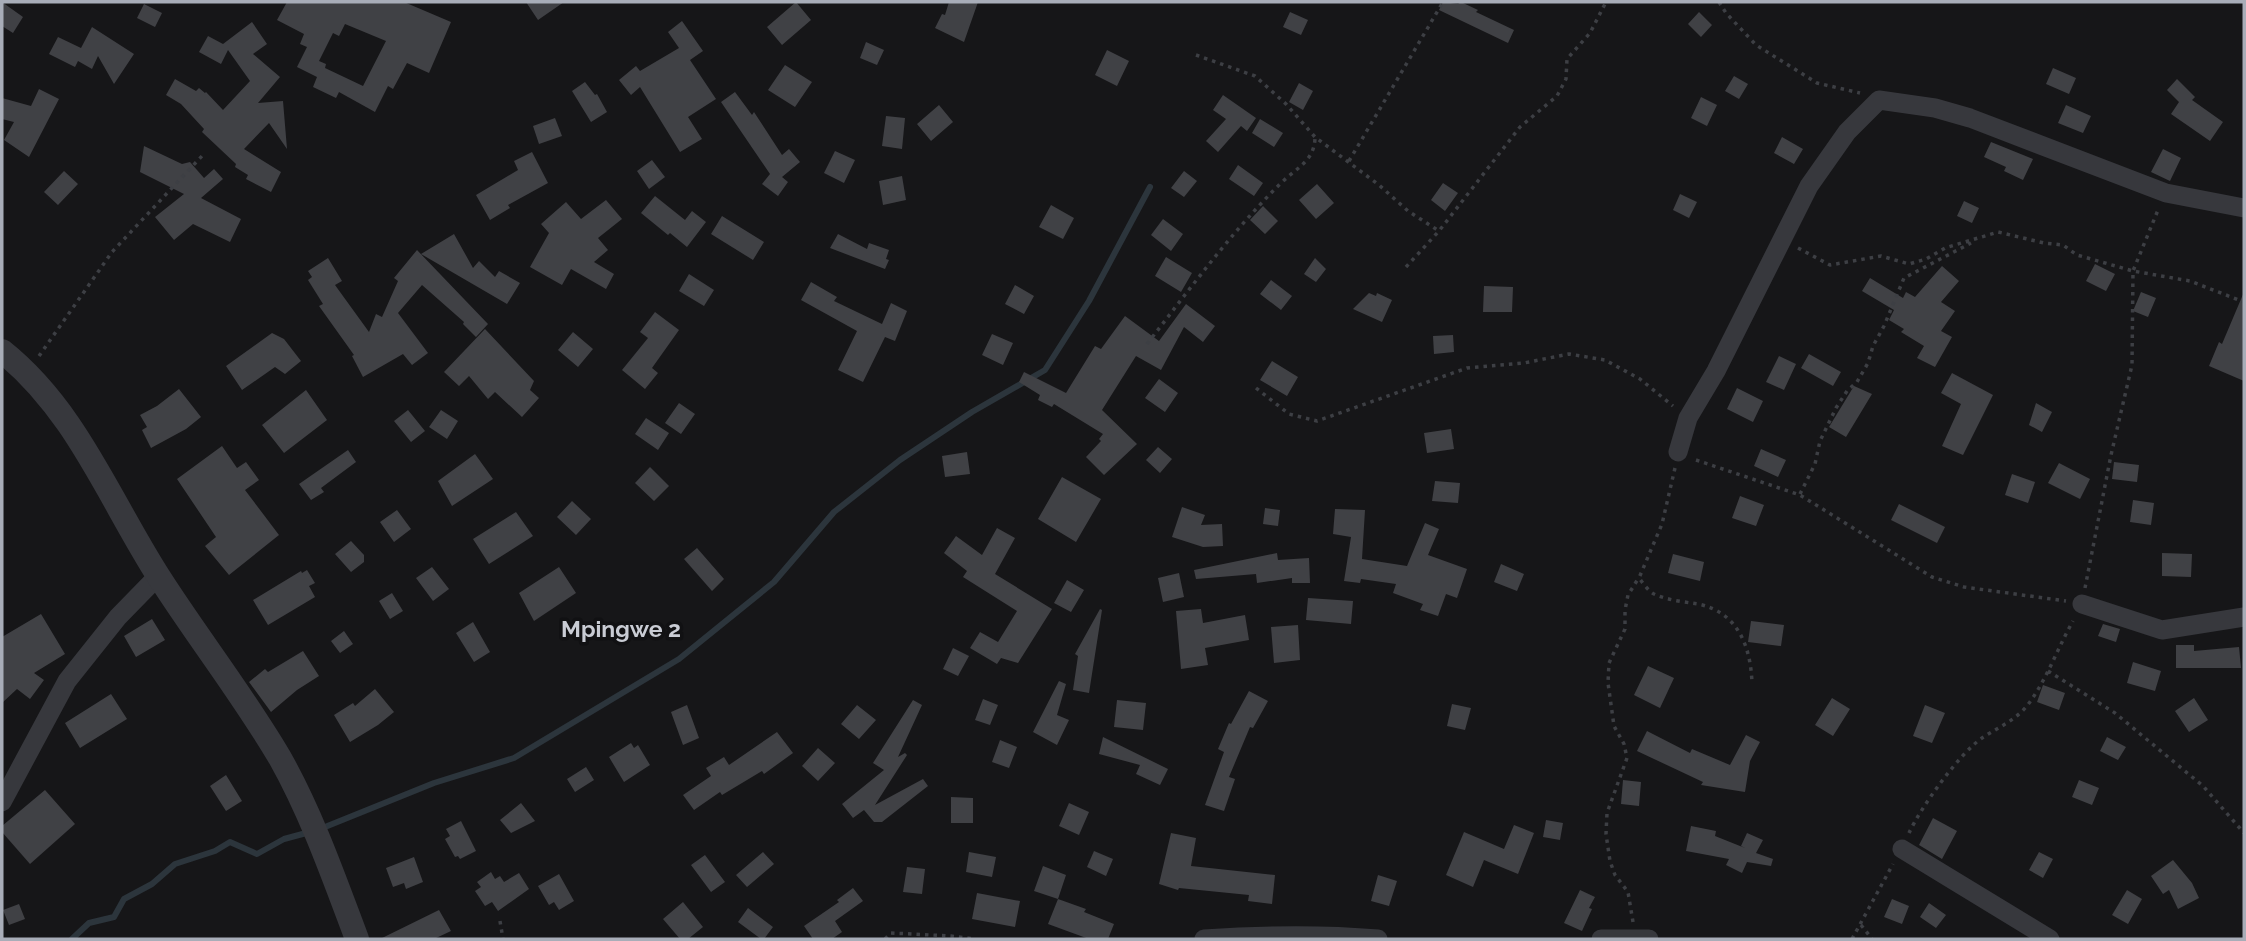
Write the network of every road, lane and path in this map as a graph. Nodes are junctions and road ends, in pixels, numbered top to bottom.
1 (1443, 2) edge
2 (1606, 2) edge
3 (1719, 2) edge
4 (1196, 55) dead end
5 (1879, 100) junction
6 (1315, 137) junction
7 (202, 156) dead end
8 (1349, 161) junction
9 (2166, 193) junction
10 (2244, 208) edge
11 (1439, 232) junction
12 (1782, 239) junction
13 (1979, 239) junction
14 (1406, 267) dead end
15 (2133, 271) junction
16 (2244, 302) edge
17 (1147, 344) dead end
18 (2, 351) edge
19 (26, 370) junction
20 (1256, 388) dead end
21 (1688, 418) junction
22 (1678, 452) junction
23 (1800, 495) junction
24 (158, 576) junction
25 (1639, 578) junction
26 (2082, 604) junction
27 (2244, 617) edge
28 (2048, 671) junction
29 (1752, 684) dead end
30 (2, 802) edge
31 (2244, 832) edge
32 (1902, 849) junction
33 (500, 921) dead end
34 (1861, 925) junction
35 (357, 939) edge
36 (503, 939) edge
37 (885, 939) edge
38 (975, 939) edge
39 (1204, 939) edge
40 (1378, 939) edge
41 (1601, 939) edge
42 (1641, 939) edge
43 (1852, 939) edge
44 (1872, 939) edge
45 (2050, 939) edge

1 - 8 path
2 - 11 path
3 - 5 path
4 - 6 path
5 - 9 street
5 - 12 street
6 - 8 path
6 - 17 path
7 - 19 path
8 - 11 path
9 - 10 street
9 - 15 path
11 - 14 path
12 - 13 path
12 - 21 street
13 - 15 path
13 - 23 path
15 - 16 path
15 - 26 path
18 - 19 street
19 - 24 street
20 - 21 path
21 - 22 street
22 - 23 path
22 - 25 path
23 - 26 path
24 - 30 street
24 - 35 street
25 - 29 path
25 - 42 path
26 - 27 street
26 - 28 path
28 - 31 path
28 - 32 path
32 - 34 path
32 - 45 street
33 - 36 path
34 - 43 path
34 - 44 path
37 - 38 path
39 - 40 street
41 - 42 street

